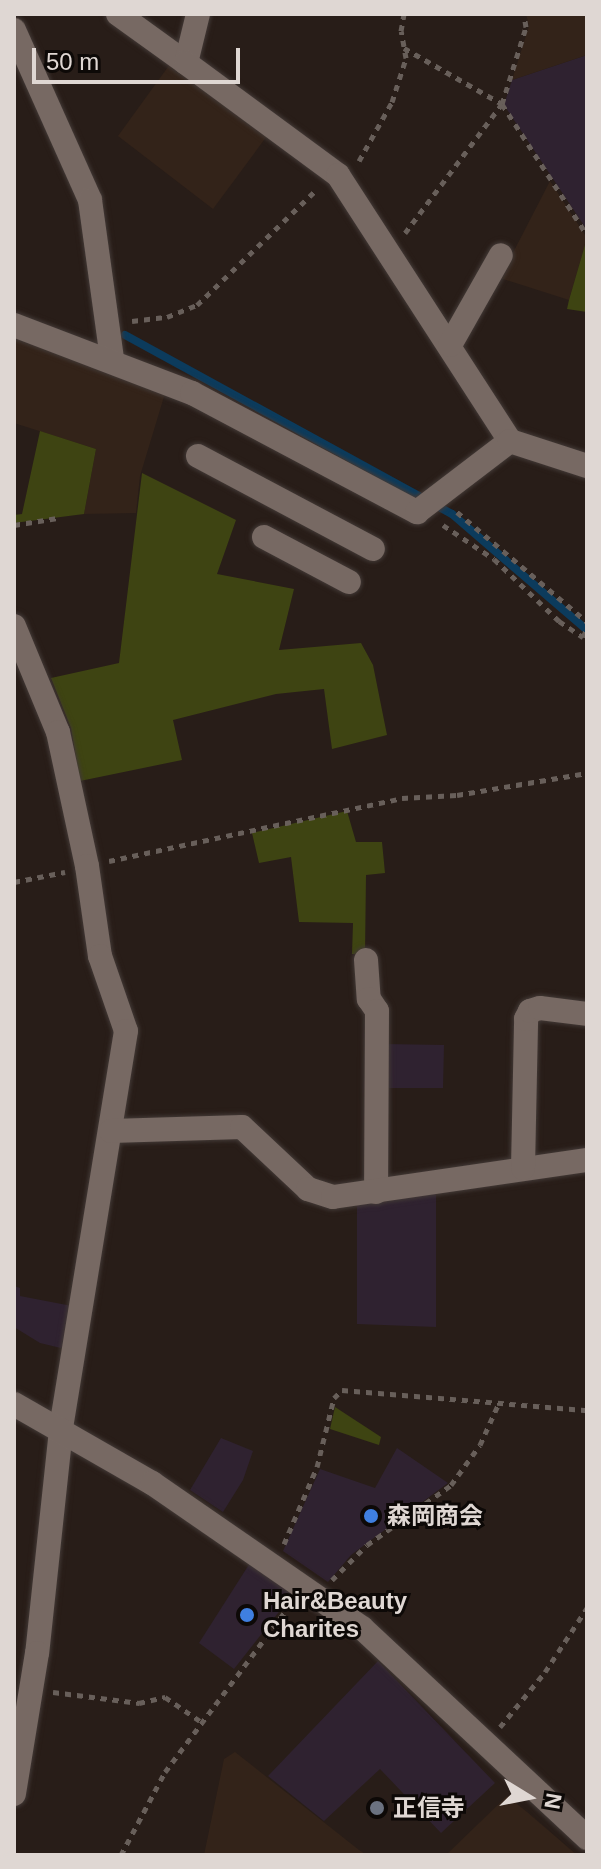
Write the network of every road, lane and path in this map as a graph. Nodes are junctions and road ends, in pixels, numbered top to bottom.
1 (118, 14) edge
2 (198, 14) edge
3 (404, 14) edge
4 (524, 14) edge
5 (14, 30) edge
6 (404, 48) junction
7 (186, 63) junction
8 (502, 104) junction
9 (340, 179) junction
10 (587, 235) edge
11 (390, 253) junction
12 (501, 255) dead end
13 (14, 325) edge
14 (111, 325) junction
15 (450, 345) junction
16 (112, 358) junction
17 (510, 441) junction
18 (198, 456) dead end
19 (587, 466) edge
20 (427, 504) junction
21 (57, 518) dead end
22 (14, 525) edge
23 (264, 537) dead end
24 (373, 549) dead end
25 (349, 582) dead end
26 (587, 622) edge
27 (14, 626) edge
28 (587, 629) edge
29 (585, 637) edge
30 (587, 773) edge
31 (87, 866) junction
32 (14, 882) edge
33 (366, 960) dead end
34 (587, 1014) edge
35 (111, 1131) junction
36 (587, 1160) edge
37 (523, 1168) junction
38 (376, 1192) junction
39 (499, 1403) junction
40 (14, 1404) edge
41 (587, 1410) edge
42 (61, 1430) junction
43 (274, 1562) junction
44 (311, 1590) junction
45 (587, 1608) edge
46 (29, 1689) junction
47 (200, 1721) junction
48 (484, 1745) junction
49 (14, 1794) edge
50 (587, 1838) edge
51 (121, 1855) edge

1 - 7 street
2 - 7 street
3 - 6 path
4 - 8 path
5 - 14 street
6 - 8 path
6 - 9 path
7 - 9 street
8 - 10 path
8 - 11 path
9 - 11 street
9 - 14 path
11 - 15 street
12 - 15 street
13 - 16 street
14 - 16 street
15 - 17 street
16 - 20 street
17 - 19 street
17 - 20 street
18 - 24 street
20 - 26 path
20 - 29 path
21 - 22 path
23 - 25 street
27 - 31 street
28 - 29 path
30 - 31 path
31 - 32 path
31 - 35 street
33 - 38 street
34 - 37 street
35 - 38 street
35 - 42 street
36 - 37 street
37 - 38 street
39 - 41 path
39 - 43 path
39 - 44 path
40 - 42 street
42 - 43 street
42 - 46 street
43 - 44 street
44 - 47 path
44 - 48 street
45 - 48 path
46 - 47 path
46 - 49 street
47 - 51 path
48 - 50 street

